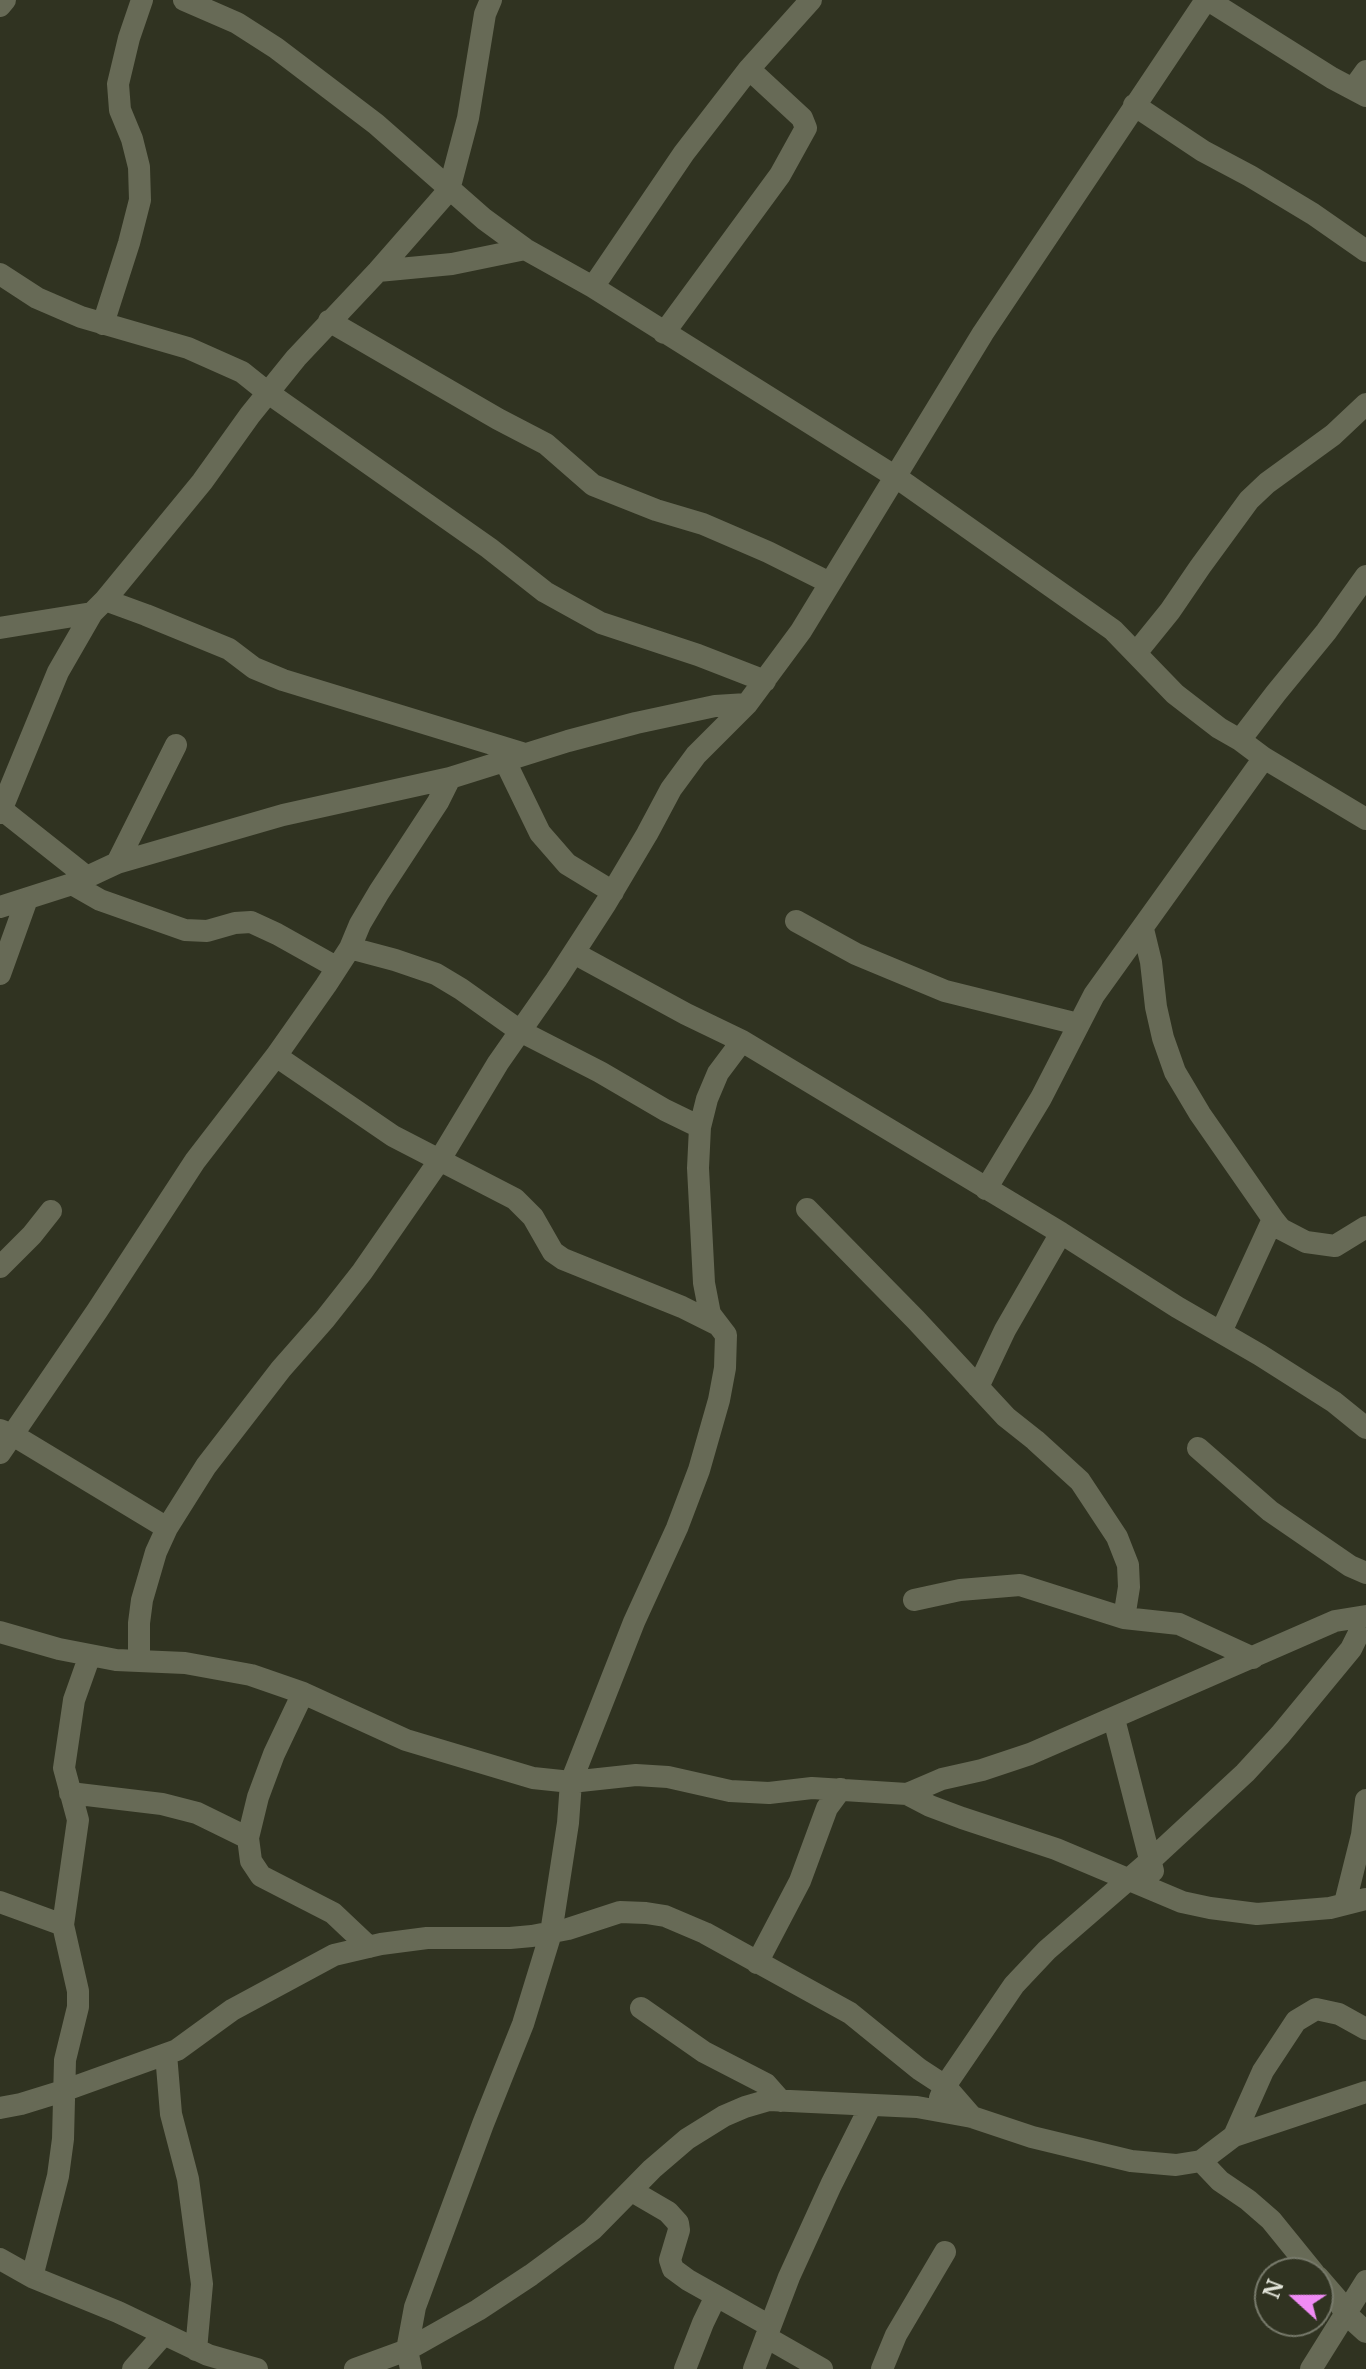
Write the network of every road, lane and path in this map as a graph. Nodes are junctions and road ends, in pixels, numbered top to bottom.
1 (5, 0) edge
2 (142, 0) edge
3 (184, 0) edge
4 (491, 0) edge
5 (811, 0) edge
6 (1207, 0) edge
7 (0, 6) edge
8 (749, 69) junction
9 (1362, 85) edge
10 (1134, 105) junction
11 (449, 190) junction
12 (525, 249) junction
13 (1366, 251) edge
14 (378, 271) junction
15 (0, 274) edge
16 (593, 287) junction
17 (329, 321) junction
18 (103, 324) junction
19 (664, 333) junction
20 (267, 392) junction
21 (1366, 404) edge
22 (896, 477) junction
23 (1366, 576) edge
24 (830, 583) junction
25 (98, 606) junction
26 (0, 628) edge
27 (1136, 653) junction
28 (765, 681) junction
29 (747, 704) junction
30 (1240, 740) junction
31 (176, 745) dead end
32 (515, 758) junction
33 (1264, 758) junction
34 (450, 778) junction
35 (1, 810) edge
36 (1366, 819) edge
37 (117, 863) junction
38 (79, 880) junction
39 (613, 892) junction
40 (27, 899) junction
41 (0, 907) edge
42 (796, 921) dead end
43 (1143, 929) junction
44 (350, 948) junction
45 (574, 953) junction
46 (336, 967) junction
47 (0, 974) edge
48 (1078, 1024) junction
49 (520, 1031) junction
50 (742, 1041) junction
51 (276, 1056) junction
52 (700, 1127) junction
53 (439, 1161) junction
54 (986, 1189) junction
55 (807, 1209) dead end
56 (51, 1211) dead end
57 (1273, 1219) junction
58 (1366, 1227) edge
59 (1061, 1233) junction
60 (0, 1267) edge
61 (719, 1325) junction
62 (1221, 1332) junction
63 (978, 1387) junction
64 (1366, 1428) edge
65 (4, 1439) edge
66 (1198, 1448) dead end
67 (167, 1528) junction
68 (1366, 1573) edge
69 (914, 1600) dead end
70 (1124, 1618) junction
71 (1366, 1618) edge
72 (6, 1640) edge
73 (90, 1655) junction
74 (1253, 1658) junction
75 (139, 1660) junction
76 (303, 1693) junction
77 (1114, 1719) junction
78 (571, 1782) junction
79 (841, 1789) junction
80 (70, 1793) junction
81 (907, 1794) junction
82 (1366, 1800) edge
83 (248, 1838) junction
84 (1151, 1860) junction
85 (1127, 1879) junction
86 (1158, 1892) junction
87 (1356, 1901) edge
88 (0, 1902) edge
89 (63, 1925) junction
90 (551, 1933) junction
91 (369, 1947) junction
92 (757, 1963) junction
93 (641, 2008) dead end
94 (1366, 2029) edge
95 (166, 2054) junction
96 (945, 2086) junction
97 (63, 2091) junction
98 (1366, 2092) edge
99 (781, 2101) junction
100 (871, 2105) junction
101 (0, 2108) edge
102 (935, 2110) junction
103 (972, 2117) junction
104 (1234, 2136) junction
105 (1201, 2161) junction
106 (632, 2191) junction
107 (945, 2252) dead end
108 (1301, 2257) edge
109 (0, 2259) edge
110 (32, 2277) junction
111 (1366, 2281) edge
112 (716, 2296) junction
113 (1334, 2296) edge
114 (1345, 2313) junction
115 (768, 2332) junction
116 (1366, 2332) edge
117 (164, 2334) junction
118 (196, 2350) junction
119 (409, 2360) edge
120 (133, 2369) edge
121 (257, 2369) edge
122 (355, 2369) edge
123 (685, 2369) edge
124 (754, 2369) edge
125 (822, 2369) edge
126 (882, 2369) edge
127 (1311, 2369) edge

1 - 7 street
2 - 18 street
3 - 11 street
4 - 11 street
5 - 8 street
6 - 9 street
6 - 10 street
8 - 16 street
8 - 19 street
10 - 13 street
10 - 22 street
11 - 12 street
11 - 14 street
12 - 14 street
12 - 16 street
14 - 17 street
15 - 18 street
16 - 19 street
17 - 20 street
17 - 24 street
18 - 20 street
19 - 22 street
20 - 25 street
20 - 28 street
21 - 27 street
22 - 24 street
22 - 27 street
23 - 30 street
24 - 28 street
25 - 26 street
25 - 32 street
25 - 35 street
27 - 30 street
28 - 29 street
29 - 32 street
29 - 39 street
30 - 33 street
31 - 37 street
32 - 34 street
32 - 39 street
33 - 36 street
33 - 43 street
34 - 37 street
34 - 44 street
35 - 38 street
37 - 38 street
38 - 40 street
38 - 46 street
39 - 45 street
40 - 41 street
40 - 47 street
42 - 48 street
43 - 48 street
43 - 57 street
44 - 46 street
44 - 49 street
45 - 49 street
45 - 50 street
46 - 51 street
48 - 54 street
49 - 52 street
49 - 53 street
50 - 52 street
50 - 54 street
51 - 53 street
51 - 65 street
52 - 61 street
53 - 61 street
53 - 67 street
54 - 59 street
55 - 63 street
56 - 60 street
57 - 58 street
57 - 62 street
59 - 62 street
59 - 63 street
61 - 78 street
62 - 64 street
63 - 70 street
65 - 67 street
66 - 68 street
67 - 75 street
69 - 70 street
70 - 74 street
71 - 74 street
71 - 84 street
72 - 73 street
73 - 75 street
73 - 80 street
74 - 77 street
75 - 76 street
76 - 78 street
76 - 83 street
77 - 81 street
77 - 84 street
78 - 79 street
78 - 90 street
79 - 81 street
79 - 92 street
80 - 83 street
80 - 89 street
81 - 85 street
82 - 87 street
83 - 91 street
84 - 85 street
84 - 86 street
85 - 86 street
85 - 96 street
86 - 87 street
88 - 89 street
89 - 97 street
90 - 91 street
90 - 92 street
90 - 119 street
91 - 95 street
92 - 96 street
93 - 99 street
94 - 104 street
95 - 97 street
95 - 118 street
96 - 102 street
96 - 103 street
97 - 101 street
97 - 110 street
98 - 104 street
99 - 100 street
99 - 106 street
100 - 102 street
100 - 115 street
102 - 103 street
103 - 105 street
104 - 105 street
105 - 108 street
106 - 112 street
106 - 119 street
107 - 126 street
109 - 110 street
110 - 117 street
111 - 114 street
112 - 115 street
112 - 123 street
113 - 114 street
114 - 116 street
114 - 127 street
115 - 124 street
115 - 125 street
117 - 118 street
117 - 120 street
118 - 121 street
119 - 122 street

